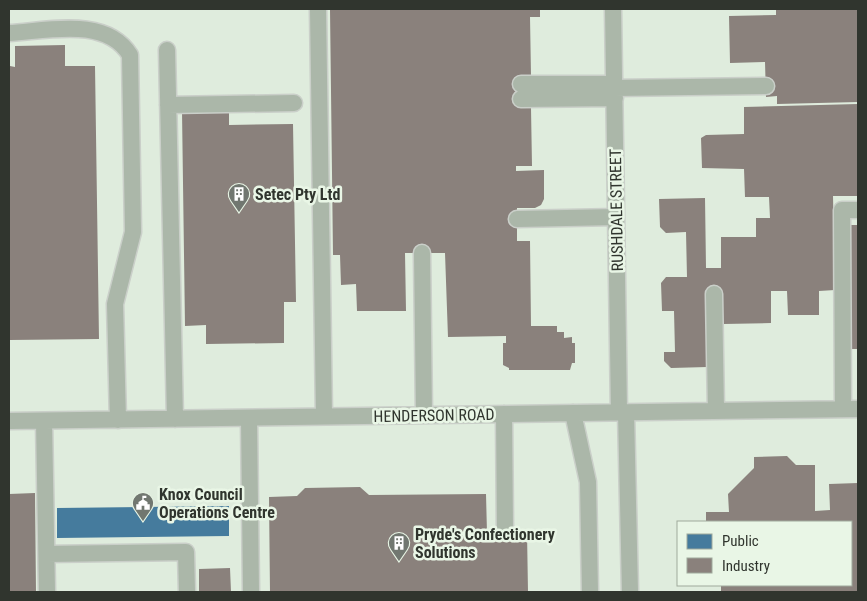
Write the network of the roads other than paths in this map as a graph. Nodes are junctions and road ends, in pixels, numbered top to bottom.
1 (318, 9) edge
2 (613, 9) edge
3 (9, 32) edge
4 (167, 50) dead end
5 (766, 86) dead end
6 (614, 90) junction
7 (521, 92) dead end
8 (294, 103) dead end
9 (168, 105) junction
10 (858, 210) edge
11 (616, 217) junction
12 (517, 219) dead end
13 (422, 253) dead end
14 (714, 294) dead end
15 (851, 409) edge
16 (716, 411) junction
17 (623, 412) junction
18 (573, 413) junction
19 (504, 414) junction
20 (424, 415) junction
21 (324, 416) junction
22 (249, 418) junction
23 (175, 419) junction
24 (44, 420) junction
25 (118, 420) junction
26 (9, 421) edge
27 (505, 532) dead end
28 (47, 554) junction
29 (48, 592) edge
30 (187, 592) edge
31 (251, 592) edge
32 (590, 592) edge
33 (630, 592) edge

1 - 21 street
2 - 6 street, RUSHDALE STREET
3 - 25 street
4 - 9 street
5 - 6 street
6 - 7 street
6 - 11 street, RUSHDALE STREET
8 - 9 street
9 - 23 street
10 - 15 street
11 - 12 street
11 - 17 street, RUSHDALE STREET
13 - 20 street
14 - 16 street
15 - 16 street, HENDERSON ROAD
16 - 17 street, HENDERSON ROAD
17 - 18 street, HENDERSON ROAD
17 - 33 street, RUSHDALE STREET
18 - 19 street, HENDERSON ROAD
18 - 32 street
19 - 20 street, HENDERSON ROAD
19 - 27 street
20 - 21 street, HENDERSON ROAD
21 - 22 street, HENDERSON ROAD
22 - 23 street, HENDERSON ROAD
22 - 31 street
23 - 25 street, HENDERSON ROAD
24 - 25 street, HENDERSON ROAD
24 - 26 street, HENDERSON ROAD
24 - 28 street
28 - 29 street
28 - 30 street

